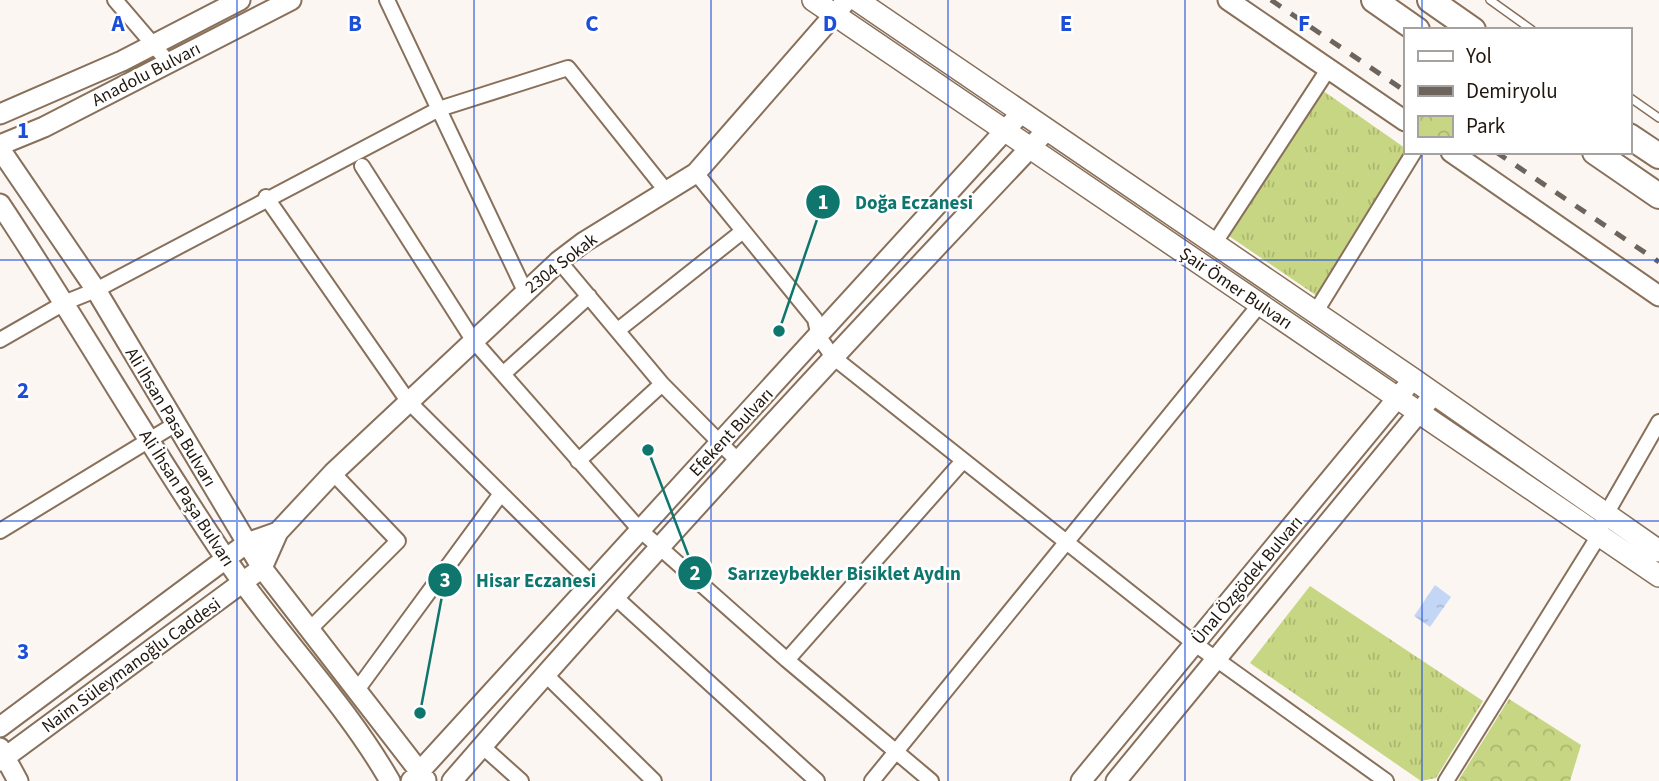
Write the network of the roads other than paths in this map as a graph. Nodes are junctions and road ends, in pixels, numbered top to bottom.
1 (115, 0) edge
2 (240, 0) edge
3 (291, 0) edge
4 (387, 0) edge
5 (813, 0) edge
6 (857, 0) edge
7 (1228, 0) edge
8 (1374, 0) edge
9 (1430, 0) edge
10 (1490, 0) edge
11 (841, 8) edge
12 (1415, 28) edge
13 (1471, 28) edge
14 (1529, 28) edge
15 (155, 44) junction
16 (169, 63) junction
17 (1329, 68) junction
18 (1631, 98) edge
19 (439, 108) junction
20 (1021, 113) junction
21 (0, 114) edge
22 (1659, 118) edge
23 (1404, 120) edge
24 (1006, 129) junction
25 (1046, 131) junction
26 (1631, 137) edge
27 (0, 147) edge
28 (1031, 147) junction
29 (1413, 154) edge
30 (1454, 154) edge
31 (1598, 154) edge
32 (1659, 156) edge
33 (362, 166) dead end
34 (696, 173) junction
35 (667, 192) junction
36 (1659, 196) edge
37 (267, 198) junction
38 (0, 204) edge
39 (743, 230) junction
40 (1214, 244) junction
41 (559, 261) junction
42 (96, 290) junction
43 (525, 291) junction
44 (589, 296) junction
45 (1659, 296) edge
46 (66, 302) junction
47 (1261, 303) junction
48 (1315, 313) junction
49 (618, 330) junction
50 (819, 337) junction
51 (0, 340) edge
52 (473, 340) junction
53 (832, 357) junction
54 (503, 374) junction
55 (1413, 379) junction
56 (662, 384) junction
57 (1434, 394) junction
58 (1398, 398) junction
59 (408, 401) junction
60 (1419, 413) junction
61 (1659, 422) edge
62 (174, 425) junction
63 (148, 440) junction
64 (719, 443) junction
65 (578, 461) junction
66 (738, 461) junction
67 (962, 462) junction
68 (333, 473) junction
69 (500, 495) junction
70 (1605, 516) junction
71 (639, 530) junction
72 (0, 531) edge
73 (278, 532) junction
74 (1598, 537) junction
75 (247, 544) junction
76 (1067, 545) junction
77 (659, 547) junction
78 (1659, 551) edge
79 (226, 560) junction
80 (262, 568) junction
81 (1659, 576) edge
82 (243, 583) junction
83 (592, 584) junction
84 (614, 596) junction
85 (310, 629) junction
86 (1195, 644) junction
87 (1214, 658) junction
88 (787, 660) junction
89 (545, 674) junction
90 (357, 690) junction
91 (0, 727) edge
92 (482, 746) junction
93 (897, 751) junction
94 (2, 755) edge
95 (419, 778) edge
96 (650, 780) edge
97 (18, 781) edge
98 (390, 781) edge
99 (452, 781) edge
100 (521, 781) edge
101 (817, 781) edge
102 (872, 781) edge
103 (931, 781) edge
104 (1081, 781) edge
105 (1115, 781) edge
106 (1385, 781) edge
107 (1446, 781) edge

1 - 15 street
2 - 15 street, Anadolu Bulvarı
3 - 16 street, Anadolu Bulvarı
4 - 19 street
5 - 11 main road, Şair Ömer Bulvarı
6 - 20 main road, Şair Ömer Bulvarı
7 - 17 street
8 - 12 highway
9 - 13 highway
10 - 14 lane
11 - 24 main road, Şair Ömer Bulvarı
11 - 34 street, 2304 Sokak
15 - 16 street
15 - 21 street, Anadolu Bulvarı
16 - 27 street, Anadolu Bulvarı
17 - 23 street
17 - 40 street
18 - 22 lane
19 - 35 street
19 - 37 street
19 - 43 street
20 - 24 street, Efekent Bulvarı
20 - 25 main road, Şair Ömer Bulvarı
24 - 28 main road, Şair Ömer Bulvarı
24 - 50 street, Efekent Bulvarı
25 - 28 street, Efekent Bulvarı
25 - 40 main road, Şair Ömer Bulvarı
26 - 32 highway
27 - 42 street
28 - 47 main road, Şair Ömer Bulvarı
28 - 53 street, Efekent Bulvarı
29 - 48 street
30 - 45 street
31 - 36 highway
33 - 52 street
34 - 35 street, 2304 Sokak
34 - 39 street
35 - 41 street, 2304 Sokak
37 - 42 street
37 - 59 street
38 - 46 street, Ali İhsan Paşa Bulvarı
39 - 49 street
39 - 50 street
40 - 48 main road, Şair Ömer Bulvarı
41 - 43 street, 2304 Sokak
41 - 44 street
42 - 46 street
42 - 62 street, Ali Ihsan Pasa Bulvarı
43 - 52 street, 2304 Sokak
44 - 49 street
44 - 54 street
46 - 51 street
46 - 63 street, Ali İhsan Paşa Bulvarı
47 - 58 main road, Şair Ömer Bulvarı
47 - 76 street
48 - 55 main road, Şair Ömer Bulvarı
49 - 56 street
50 - 53 street
50 - 64 street, Efekent Bulvarı
52 - 54 street
52 - 59 street, 2304 Sokak
53 - 66 street, Efekent Bulvarı
53 - 67 street
54 - 65 street
55 - 57 main road, Şair Ömer Bulvarı
55 - 58 street, Ünal Özgödek Bulvarı
56 - 64 street
56 - 65 street
57 - 60 street, Ünal Özgödek Bulvarı
57 - 70 main road, Şair Ömer Bulvarı
58 - 60 main road, Şair Ömer Bulvarı
58 - 86 street, Ünal Özgödek Bulvarı
59 - 68 street, 2304 Sokak
59 - 69 street
60 - 74 main road, Şair Ömer Bulvarı
60 - 87 street, Ünal Özgödek Bulvarı
61 - 70 street
62 - 63 street
62 - 75 street, Ali Ihsan Pasa Bulvarı
63 - 72 street
63 - 79 street, Ali İhsan Paşa Bulvarı
64 - 66 street
64 - 71 street, Efekent Bulvarı
65 - 71 street
66 - 77 street, Efekent Bulvarı
67 - 76 street
67 - 88 street
68 - 73 street, 2304 Sokak
68 - 85 street
69 - 83 street
69 - 90 street
70 - 74 street
70 - 78 main road, Şair Ömer Bulvarı
71 - 77 street
71 - 83 street, Efekent Bulvarı
73 - 75 street, Naim Süleymanoğlu Caddesi
73 - 80 street
74 - 81 main road, Şair Ömer Bulvarı
74 - 107 street
75 - 79 street, Naim Süleymanoğlu Caddesi
75 - 80 street, Ali İhsan Paşa Bulvarı
76 - 86 street
76 - 93 street
77 - 84 street, Efekent Bulvarı
77 - 88 street
79 - 82 street, Ali İhsan Paşa Bulvarı
79 - 91 street, Naim Süleymanoğlu Caddesi
80 - 82 street, Naim Süleymanoğlu Caddesi
80 - 85 street, Ali İhsan Paşa Bulvarı
82 - 94 street, Naim Süleymanoğlu Caddesi
82 - 98 street, Ali İhsan Paşa Bulvarı
83 - 95 street, Efekent Bulvarı
84 - 89 street, Efekent Bulvarı
84 - 101 street
85 - 90 street, Ali İhsan Paşa Bulvarı
86 - 87 street
86 - 104 street, Ünal Özgödek Bulvarı
87 - 105 street, Ünal Özgödek Bulvarı
87 - 106 street
88 - 93 street
89 - 92 street, Efekent Bulvarı
89 - 96 street
90 - 95 street, Ali İhsan Paşa Bulvarı
92 - 99 street, Efekent Bulvarı
92 - 100 street
93 - 102 street
93 - 103 street
94 - 97 street

